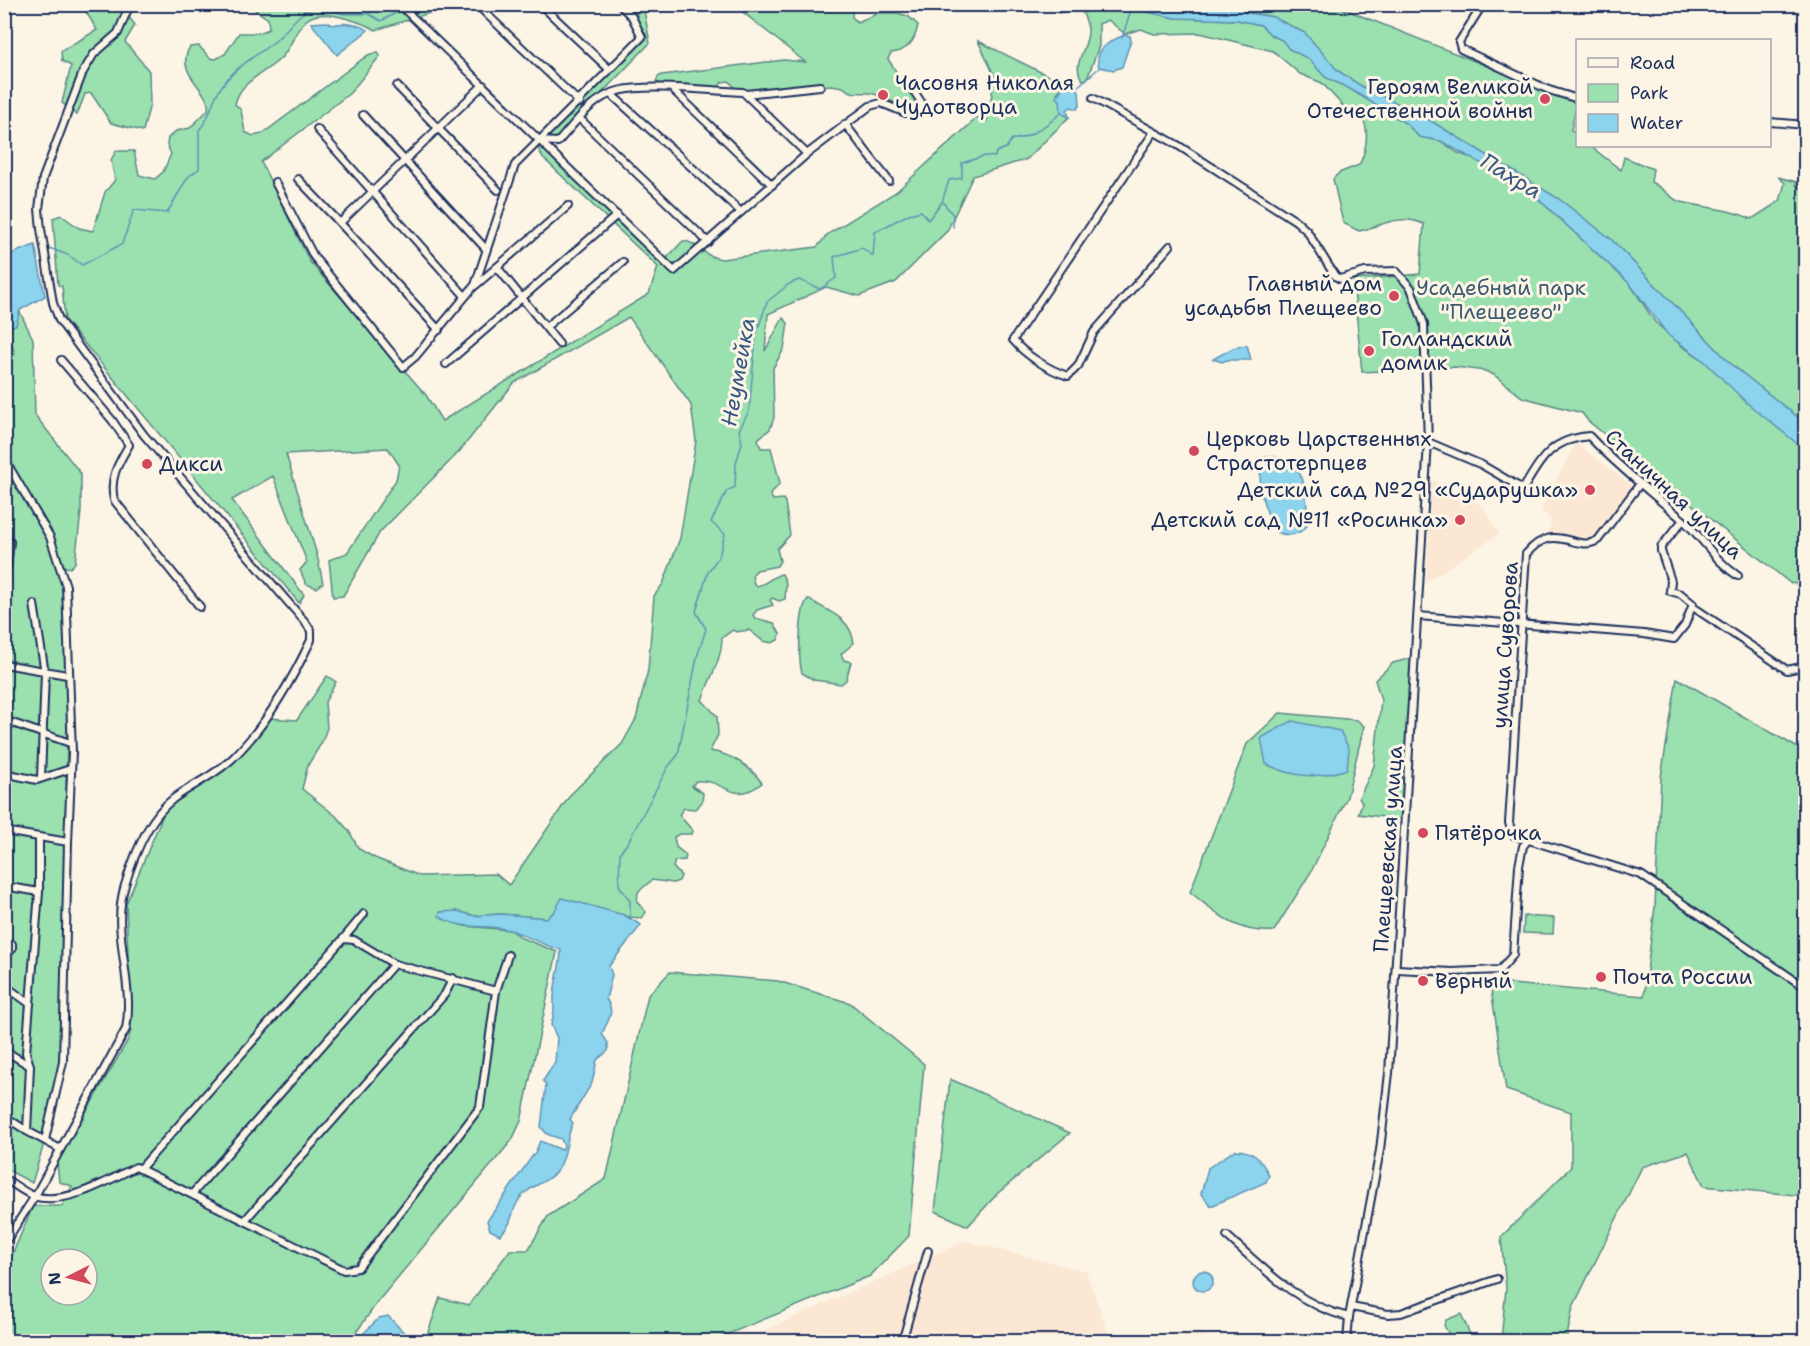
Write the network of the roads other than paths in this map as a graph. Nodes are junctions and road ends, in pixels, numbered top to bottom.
1 (130, 4) edge
2 (399, 4) edge
3 (476, 4) edge
4 (540, 4) edge
5 (619, 4) edge
6 (1483, 4) edge
7 (609, 69) junction
8 (483, 85) junction
9 (910, 85) dead end
10 (398, 86) dead end
11 (820, 86) dead end
12 (672, 90) junction
13 (611, 94) junction
14 (746, 94) junction
15 (1093, 98) dead end
16 (1576, 98) edge
17 (580, 103) junction
18 (363, 115) dead end
19 (579, 118) junction
20 (1771, 122) edge
21 (845, 124) junction
22 (1806, 125) edge
23 (317, 129) dead end
24 (437, 129) junction
25 (1154, 132) junction
26 (540, 141) junction
27 (807, 154) junction
28 (404, 161) junction
29 (298, 179) dead end
30 (889, 181) dead end
31 (275, 182) dead end
32 (772, 185) junction
33 (498, 190) dead end
34 (373, 192) junction
35 (568, 206) dead end
36 (741, 212) junction
37 (617, 215) junction
38 (340, 223) junction
39 (708, 242) junction
40 (1170, 246) dead end
41 (486, 249) junction
42 (623, 262) dead end
43 (497, 267) junction
44 (475, 285) junction
45 (465, 296) junction
46 (524, 298) junction
47 (546, 327) junction
48 (439, 330) junction
49 (559, 344) dead end
50 (61, 360) dead end
51 (446, 364) dead end
52 (1428, 442) junction
53 (4, 458) edge
54 (1639, 485) junction
55 (1683, 520) junction
56 (4, 539) edge
57 (1738, 576) dead end
58 (4, 590) edge
59 (34, 604) dead end
60 (200, 607) dead end
61 (1693, 608) junction
62 (1418, 616) junction
63 (1523, 625) junction
64 (4, 664) edge
65 (1806, 666) edge
66 (45, 673) junction
67 (67, 675) junction
68 (4, 720) edge
69 (42, 734) junction
70 (70, 743) junction
71 (70, 769) junction
72 (4, 774) edge
73 (41, 778) junction
74 (4, 831) edge
75 (39, 838) junction
76 (1528, 840) junction
77 (68, 842) junction
78 (4, 886) edge
79 (39, 892) junction
80 (364, 914) dead end
81 (4, 939) edge
82 (344, 939) junction
83 (508, 955) dead end
84 (4, 958) edge
85 (394, 964) junction
86 (1396, 969) junction
87 (453, 978) junction
88 (8, 988) dead end
89 (1806, 988) edge
90 (496, 991) junction
91 (29, 1003) junction
92 (4, 1050) edge
93 (30, 1066) junction
94 (4, 1116) edge
95 (27, 1131) junction
96 (45, 1140) junction
97 (60, 1149) junction
98 (141, 1168) junction
99 (4, 1178) edge
100 (193, 1193) junction
101 (35, 1196) junction
102 (246, 1219) junction
103 (1227, 1236) dead end
104 (4, 1244) edge
105 (928, 1251) dead end
106 (1497, 1279) dead end
107 (1351, 1307) junction
108 (1349, 1317) junction
109 (902, 1341) edge
110 (1347, 1341) edge

1 - 97 street
2 - 8 street
3 - 17 street
4 - 7 street
5 - 7 street
6 - 16 street
7 - 17 street
8 - 24 street
8 - 26 street
9 - 21 street
10 - 24 street
11 - 14 street
12 - 13 street
12 - 14 street
12 - 32 street
13 - 19 street
13 - 36 street
14 - 27 street
15 - 25 street
17 - 26 street
18 - 28 street
19 - 26 street
19 - 39 street
20 - 22 street
21 - 27 street
21 - 30 street
23 - 34 street
24 - 28 street
24 - 33 street
25 - 40 street
25 - 52 street, Плещеевская улица
26 - 37 street
26 - 41 street
27 - 32 street
28 - 34 street
28 - 41 street
29 - 38 street
31 - 48 street
32 - 36 street
34 - 38 street
34 - 45 street
35 - 43 street
36 - 39 street
37 - 39 street
37 - 46 street
38 - 48 street
41 - 44 street
42 - 47 street
43 - 44 street
43 - 46 street
44 - 45 street
45 - 48 street
46 - 47 street
46 - 51 street
47 - 49 street
50 - 60 street
52 - 54 street, Станичная улица
52 - 62 street, Плещеевская улица
53 - 67 street
54 - 55 street, Станичная улица
54 - 63 street, улица Суворова
55 - 57 street, Станичная улица
55 - 61 street
56 - 58 street
59 - 66 street
61 - 63 street
61 - 65 street
62 - 63 street
62 - 86 street, Плещеевская улица
63 - 76 street, улица Суворова
64 - 66 street
66 - 67 street
66 - 69 street
67 - 70 street
68 - 69 street
69 - 70 street
69 - 73 street
70 - 71 street
71 - 73 street
71 - 77 street
72 - 73 street
74 - 75 street
75 - 77 street
75 - 79 street
76 - 86 street
76 - 89 street
77 - 96 street
78 - 79 street
79 - 91 street
80 - 82 street
81 - 84 street
82 - 85 street
82 - 98 street
83 - 90 street
85 - 87 street
85 - 100 street
86 - 107 street, Плещеевская улица
87 - 90 street
87 - 102 street
88 - 91 street
90 - 102 street
91 - 93 street
92 - 93 street
93 - 95 street
94 - 95 street
95 - 96 street
96 - 97 street
97 - 101 street
98 - 100 street
98 - 101 street
99 - 101 street
100 - 102 street
101 - 104 street
103 - 108 street
105 - 109 street
106 - 107 street
107 - 108 street, Плещеевская улица
108 - 110 street, Плещеевская улица

